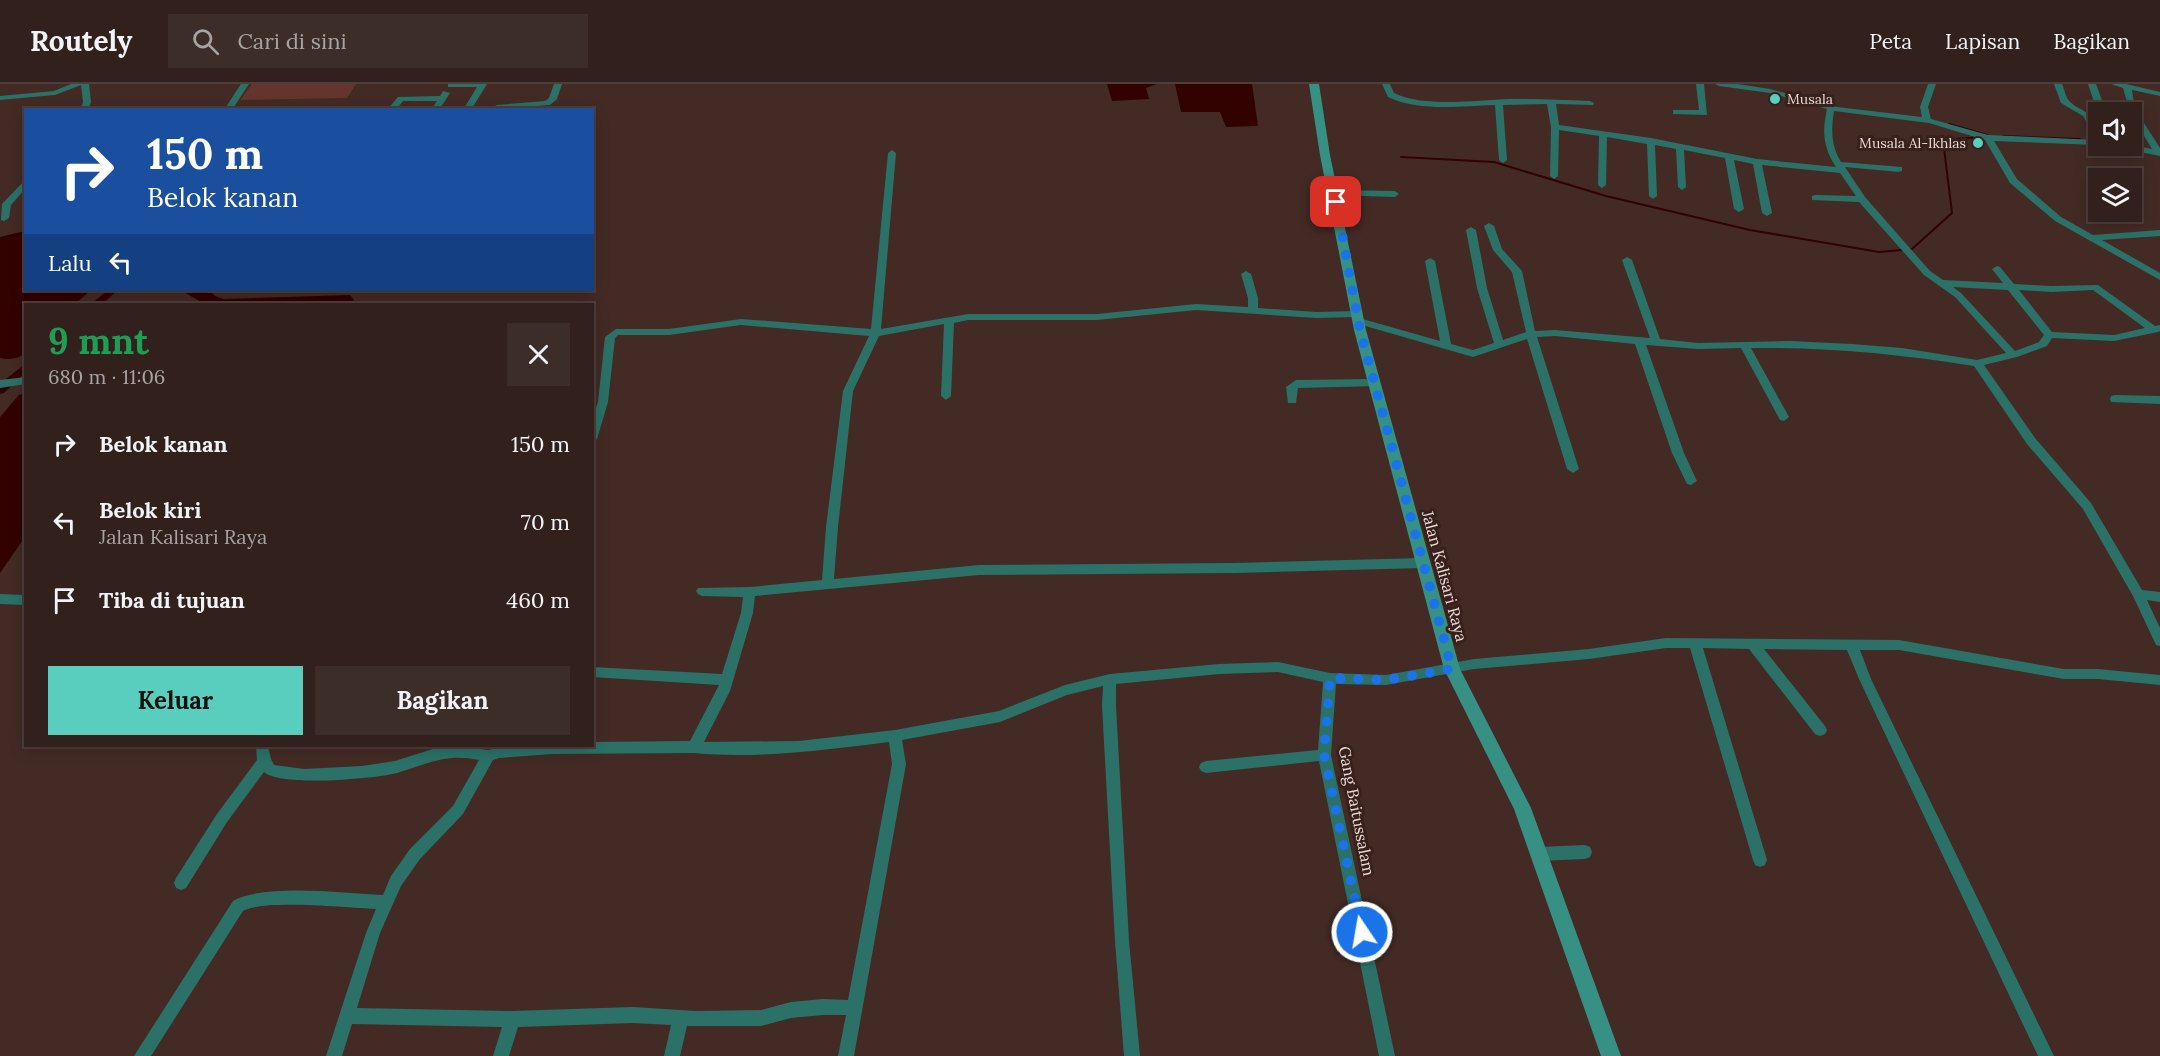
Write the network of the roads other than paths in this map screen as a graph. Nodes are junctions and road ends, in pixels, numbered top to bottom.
1 (78, 84) edge
2 (85, 84) edge
3 (245, 84) edge
4 (451, 84) edge
5 (558, 84) edge
6 (1314, 84) edge
7 (1386, 84) edge
8 (1700, 84) edge
9 (1719, 84) edge
10 (1724, 84) edge
11 (1932, 84) edge
12 (2058, 84) edge
13 (2092, 84) edge
14 (2115, 84) edge
15 (483, 85) edge
16 (2127, 87) junction
17 (2160, 94) edge
18 (0, 98) edge
19 (442, 98) junction
20 (1499, 102) junction
21 (1551, 102) junction
22 (2098, 102) edge
23 (2130, 102) edge
24 (1590, 103) dead end
25 (497, 107) dead end
26 (1831, 107) junction
27 (85, 108) edge
28 (229, 108) edge
29 (392, 108) edge
30 (436, 108) edge
31 (468, 108) edge
32 (1676, 112) dead end
33 (2088, 118) edge
34 (1927, 120) junction
35 (2142, 125) edge
36 (1555, 127) junction
37 (1603, 133) junction
38 (1988, 138) junction
39 (1651, 141) junction
40 (2088, 141) edge
41 (1680, 147) junction
42 (2142, 149) edge
43 (2159, 152) edge
44 (892, 153) dead end
45 (1729, 157) junction
46 (1503, 160) dead end
47 (1757, 162) junction
48 (1839, 167) junction
49 (1899, 169) dead end
50 (1554, 176) dead end
51 (24, 184) edge
52 (1602, 185) dead end
53 (1682, 187) dead end
54 (1334, 193) junction
55 (1395, 194) dead end
56 (1653, 196) dead end
57 (1815, 198) dead end
58 (1862, 200) junction
59 (1739, 209) dead end
60 (1767, 213) dead end
61 (4, 218) dead end
62 (1489, 226) dead end
63 (1471, 230) dead end
64 (2160, 234) edge
65 (2092, 238) junction
66 (1627, 260) dead end
67 (1431, 261) dead end
68 (1997, 269) dead end
69 (1246, 274) dead end
70 (2160, 277) edge
71 (1940, 283) junction
72 (2012, 286) junction
73 (1253, 311) junction
74 (1358, 317) junction
75 (949, 320) junction
76 (2157, 329) edge
77 (876, 333) junction
78 (1532, 334) junction
79 (2049, 335) junction
80 (1639, 340) junction
81 (1656, 342) junction
82 (1500, 345) junction
83 (1744, 345) junction
84 (1446, 347) junction
85 (2013, 356) junction
86 (1977, 363) junction
87 (21, 381) edge
88 (1374, 383) junction
89 (0, 384) edge
90 (946, 396) dead end
91 (2115, 399) dead end
92 (1292, 400) dead end
93 (2160, 400) edge
94 (1784, 417) dead end
95 (594, 432) edge
96 (1573, 469) dead end
97 (1691, 481) dead end
98 (1423, 563) junction
99 (828, 583) junction
100 (702, 591) dead end
101 (750, 592) junction
102 (2138, 594) junction
103 (2160, 597) edge
104 (0, 599) edge
105 (24, 600) edge
106 (2160, 641) edge
107 (1695, 643) junction
108 (1752, 643) junction
109 (1852, 645) junction
110 (1452, 669) junction
111 (594, 672) edge
112 (1330, 678) junction
113 (727, 680) junction
114 (1110, 680) junction
115 (2160, 680) edge
116 (1820, 730) dead end
117 (895, 736) junction
118 (262, 747) edge
119 (694, 747) junction
120 (1324, 755) junction
121 (488, 756) junction
122 (264, 761) junction
123 (1206, 766) dead end
124 (1585, 852) dead end
125 (1539, 854) junction
126 (1760, 860) dead end
127 (182, 883) dead end
128 (387, 902) junction
129 (854, 1008) junction
130 (349, 1016) junction
131 (681, 1018) junction
132 (512, 1019) junction
133 (142, 1056) edge
134 (334, 1056) edge
135 (501, 1056) edge
136 (672, 1056) edge
137 (846, 1056) edge
138 (1132, 1056) edge
139 (1387, 1056) edge
140 (1611, 1056) edge
141 (2046, 1056) edge

1 - 18 street
2 - 27 street
3 - 28 street
4 - 15 street
4 - 19 street
5 - 25 street
6 - 54 street, Jalan Kalisari Raya
7 - 20 street
8 - 32 street
9 - 10 street
10 - 26 street
11 - 34 street
12 - 33 street
13 - 22 street
14 - 16 street
15 - 31 street
16 - 17 street
16 - 23 street
19 - 29 street
19 - 30 street
20 - 21 street
20 - 46 street
21 - 24 street
21 - 36 street
26 - 34 street
26 - 48 street
34 - 38 street
35 - 43 street
36 - 37 street
36 - 50 street
37 - 39 street
37 - 52 street
38 - 40 street
38 - 65 street
39 - 41 street
39 - 56 street
41 - 45 street
41 - 53 street
42 - 43 street
44 - 77 street
45 - 47 street
45 - 59 street
47 - 48 street
47 - 60 street
48 - 49 street
48 - 58 street
51 - 61 street
54 - 55 street
54 - 74 street, Jalan Kalisari Raya
57 - 58 street
58 - 71 street
62 - 78 street
63 - 82 street
64 - 65 street
65 - 70 street
66 - 81 street
67 - 84 street
68 - 72 street
69 - 73 street
71 - 72 street
71 - 85 street
72 - 76 street
72 - 79 street
73 - 74 street
73 - 75 street
74 - 84 street
74 - 88 street, Jalan Kalisari Raya
75 - 77 street
75 - 90 street
76 - 79 street
77 - 95 street
77 - 99 street
78 - 80 street
78 - 82 street
78 - 96 street
79 - 85 street
80 - 81 street
80 - 97 street
81 - 83 street
82 - 84 street
83 - 86 street
83 - 94 street
85 - 86 street
86 - 102 street
87 - 89 street
88 - 92 street
88 - 98 street, Jalan Kalisari Raya
91 - 93 street
98 - 99 street
98 - 110 street, Jalan Kalisari Raya
99 - 101 street
100 - 101 street
101 - 113 street
102 - 103 street
102 - 106 street
104 - 105 street
107 - 108 street
107 - 110 street
107 - 126 street
108 - 109 street
108 - 116 street
109 - 115 street
109 - 141 street
110 - 112 street
110 - 125 street, Jalan Kalisari Raya
111 - 113 street
112 - 114 street
112 - 120 street, Gang Baitussalam
113 - 119 street
114 - 117 street
114 - 138 street
117 - 119 street
117 - 129 street
118 - 122 street
119 - 121 street
120 - 123 street
120 - 139 street, Gang Baitussalam
121 - 122 street
121 - 128 street
122 - 127 street
124 - 125 street
125 - 140 street, Jalan Kalisari Raya
128 - 130 street
128 - 133 street
129 - 131 street
129 - 137 street
130 - 132 street
130 - 134 street
131 - 132 street
131 - 136 street
132 - 135 street

